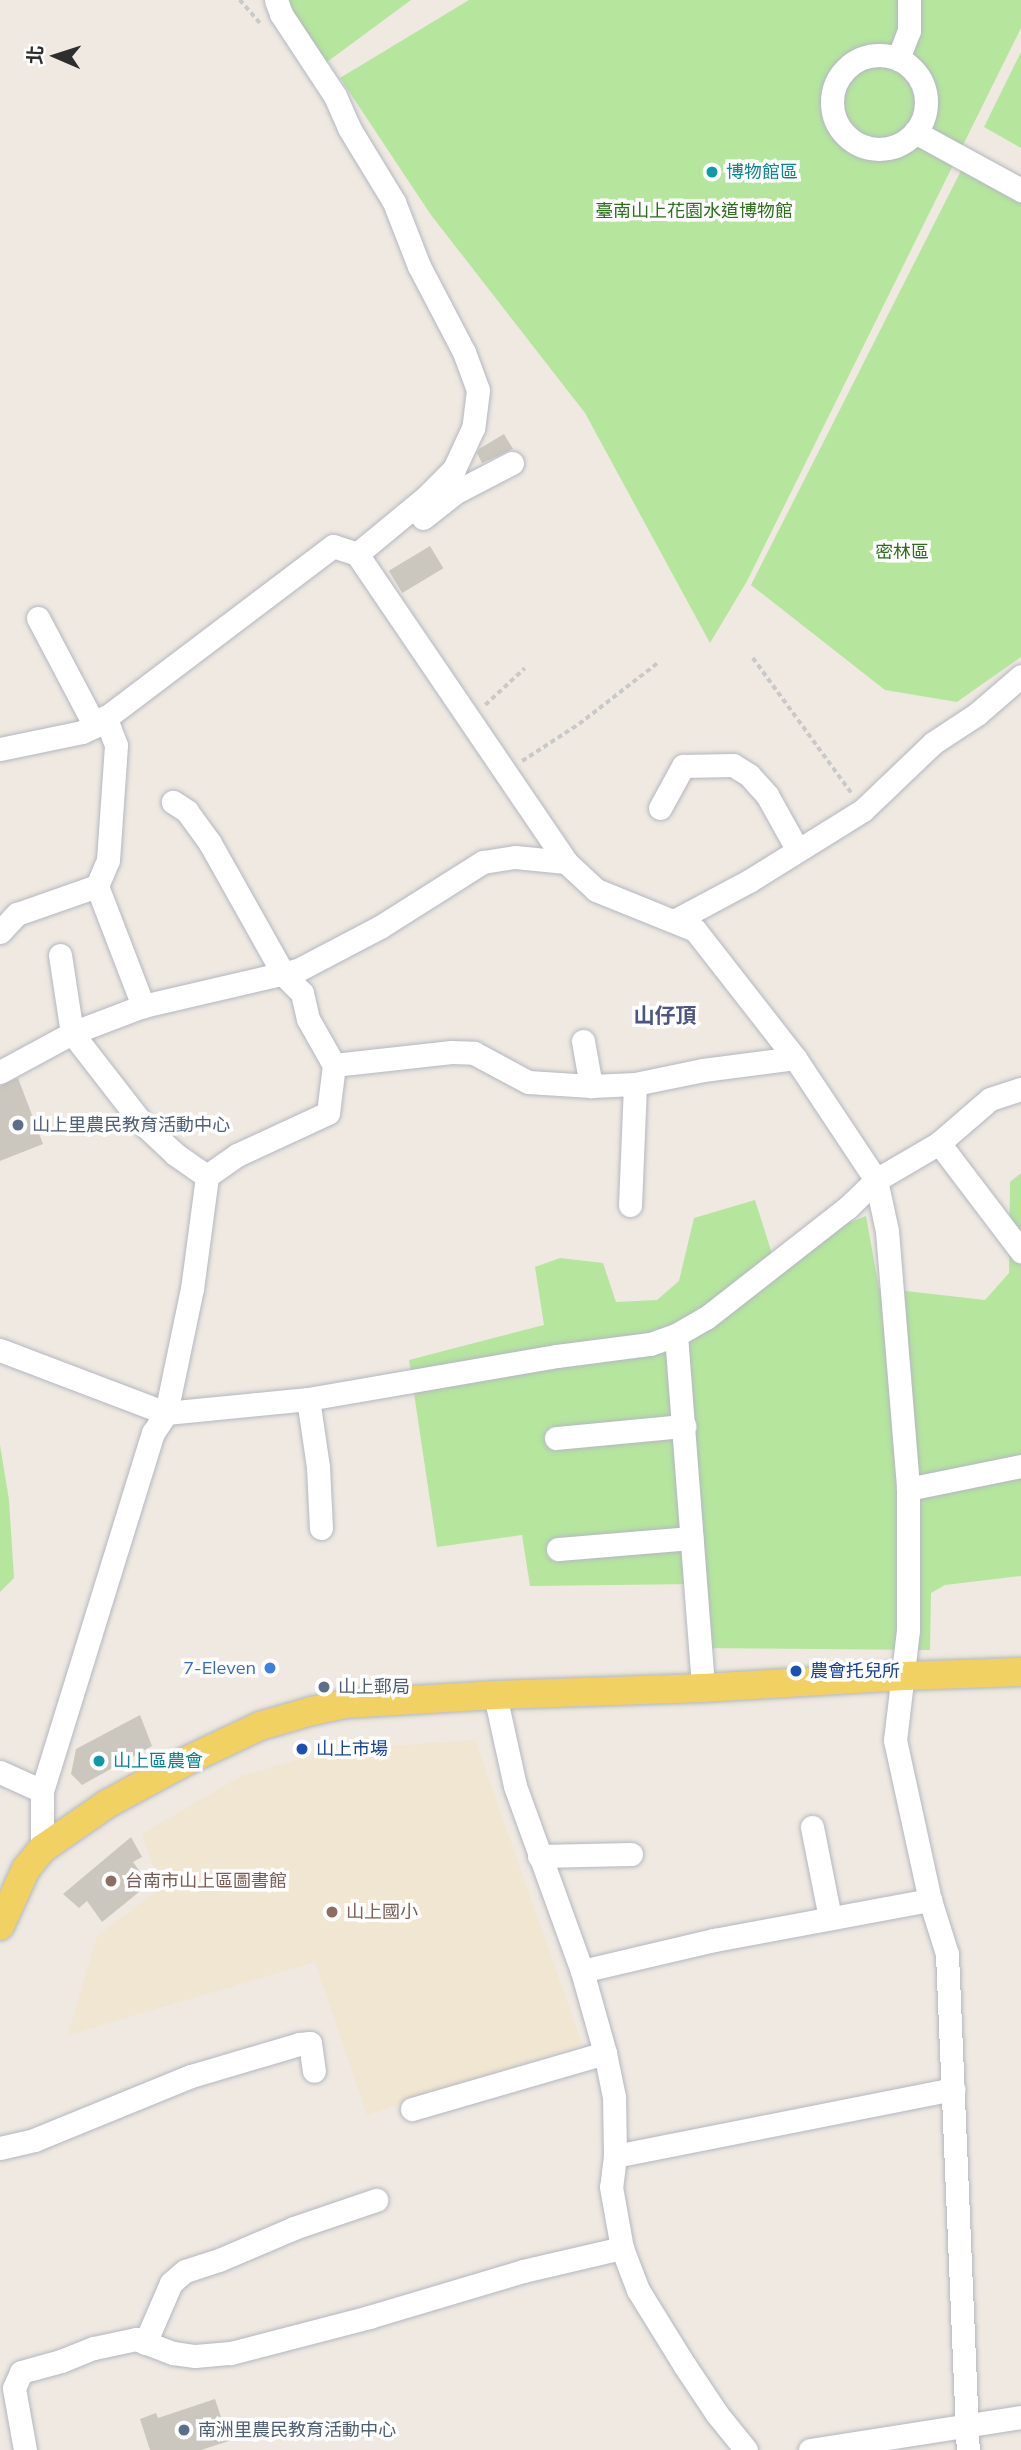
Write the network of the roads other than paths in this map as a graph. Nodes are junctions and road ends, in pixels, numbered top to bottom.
1 (276, 0) edge
2 (909, 0) edge
3 (898, 59) junction
4 (915, 132) junction
5 (1021, 190) edge
6 (512, 463) dead end
7 (357, 554) junction
8 (38, 618) dead end
9 (1021, 676) edge
10 (100, 722) junction
11 (0, 749) edge
12 (173, 802) dead end
13 (660, 807) dead end
14 (797, 849) junction
15 (566, 862) junction
16 (97, 886) junction
17 (677, 920) junction
18 (0, 932) edge
19 (60, 955) dead end
20 (284, 975) junction
21 (143, 1006) junction
22 (72, 1033) junction
23 (583, 1041) dead end
24 (795, 1058) junction
25 (334, 1065) junction
26 (0, 1072) edge
27 (635, 1084) junction
28 (591, 1087) junction
29 (1021, 1089) edge
30 (939, 1143) junction
31 (207, 1176) junction
32 (876, 1180) junction
33 (630, 1205) dead end
34 (1021, 1251) edge
35 (676, 1335) junction
36 (0, 1350) edge
37 (308, 1399) junction
38 (166, 1412) junction
39 (684, 1426) junction
40 (556, 1438) dead end
41 (1021, 1466) edge
42 (908, 1489) junction
43 (321, 1528) dead end
44 (692, 1538) junction
45 (558, 1549) dead end
46 (1021, 1672) edge
47 (904, 1676) junction
48 (703, 1688) junction
49 (495, 1695) junction
50 (0, 1772) edge
51 (42, 1791) junction
52 (812, 1827) dead end
53 (42, 1849) junction
54 (631, 1854) dead end
55 (539, 1856) junction
56 (930, 1900) junction
57 (830, 1918) junction
58 (0, 1926) edge
59 (582, 1971) junction
60 (605, 2053) junction
61 (314, 2071) dead end
62 (953, 2089) junction
63 (412, 2109) dead end
64 (0, 2148) edge
65 (615, 2157) junction
66 (376, 2200) dead end
67 (622, 2248) junction
68 (145, 2343) junction
69 (1021, 2417) edge
70 (968, 2427) junction
71 (25, 2450) edge
72 (747, 2450) edge
73 (810, 2450) edge
74 (968, 2450) edge

1 - 7 street
2 - 3 street
3 - 4 street
3 - 4 street
4 - 5 street
6 - 7 street
7 - 10 street
7 - 15 street
8 - 10 street
9 - 14 street
10 - 11 street
10 - 16 street
12 - 20 street
13 - 14 street
14 - 17 street
15 - 17 street
15 - 20 street
16 - 18 street
16 - 21 street
17 - 24 street
19 - 22 street
20 - 21 street
20 - 25 street
21 - 22 street
22 - 26 street
22 - 31 street
23 - 28 street
24 - 27 street
24 - 32 street
25 - 28 street
25 - 31 street
27 - 28 street
27 - 33 street
29 - 30 street
30 - 32 street
30 - 34 street
31 - 38 street
32 - 35 street
32 - 42 street
35 - 37 street
35 - 39 street
36 - 38 street
37 - 38 street
37 - 43 street
38 - 51 street
39 - 40 street
39 - 44 street
41 - 42 street
42 - 47 street
44 - 45 street
44 - 48 street
46 - 47 main road
47 - 48 main road
47 - 56 street
48 - 49 main road
49 - 53 main road
49 - 55 street
50 - 51 street
51 - 53 street
52 - 57 street
53 - 58 main road
54 - 55 street
55 - 59 street
56 - 57 street
56 - 62 street
57 - 59 street
59 - 60 street
60 - 63 street
60 - 65 street
61 - 64 street
62 - 65 street
62 - 70 street
65 - 67 street
66 - 68 street
67 - 68 street
67 - 72 street
68 - 71 street
69 - 70 street
70 - 73 street
70 - 74 street

